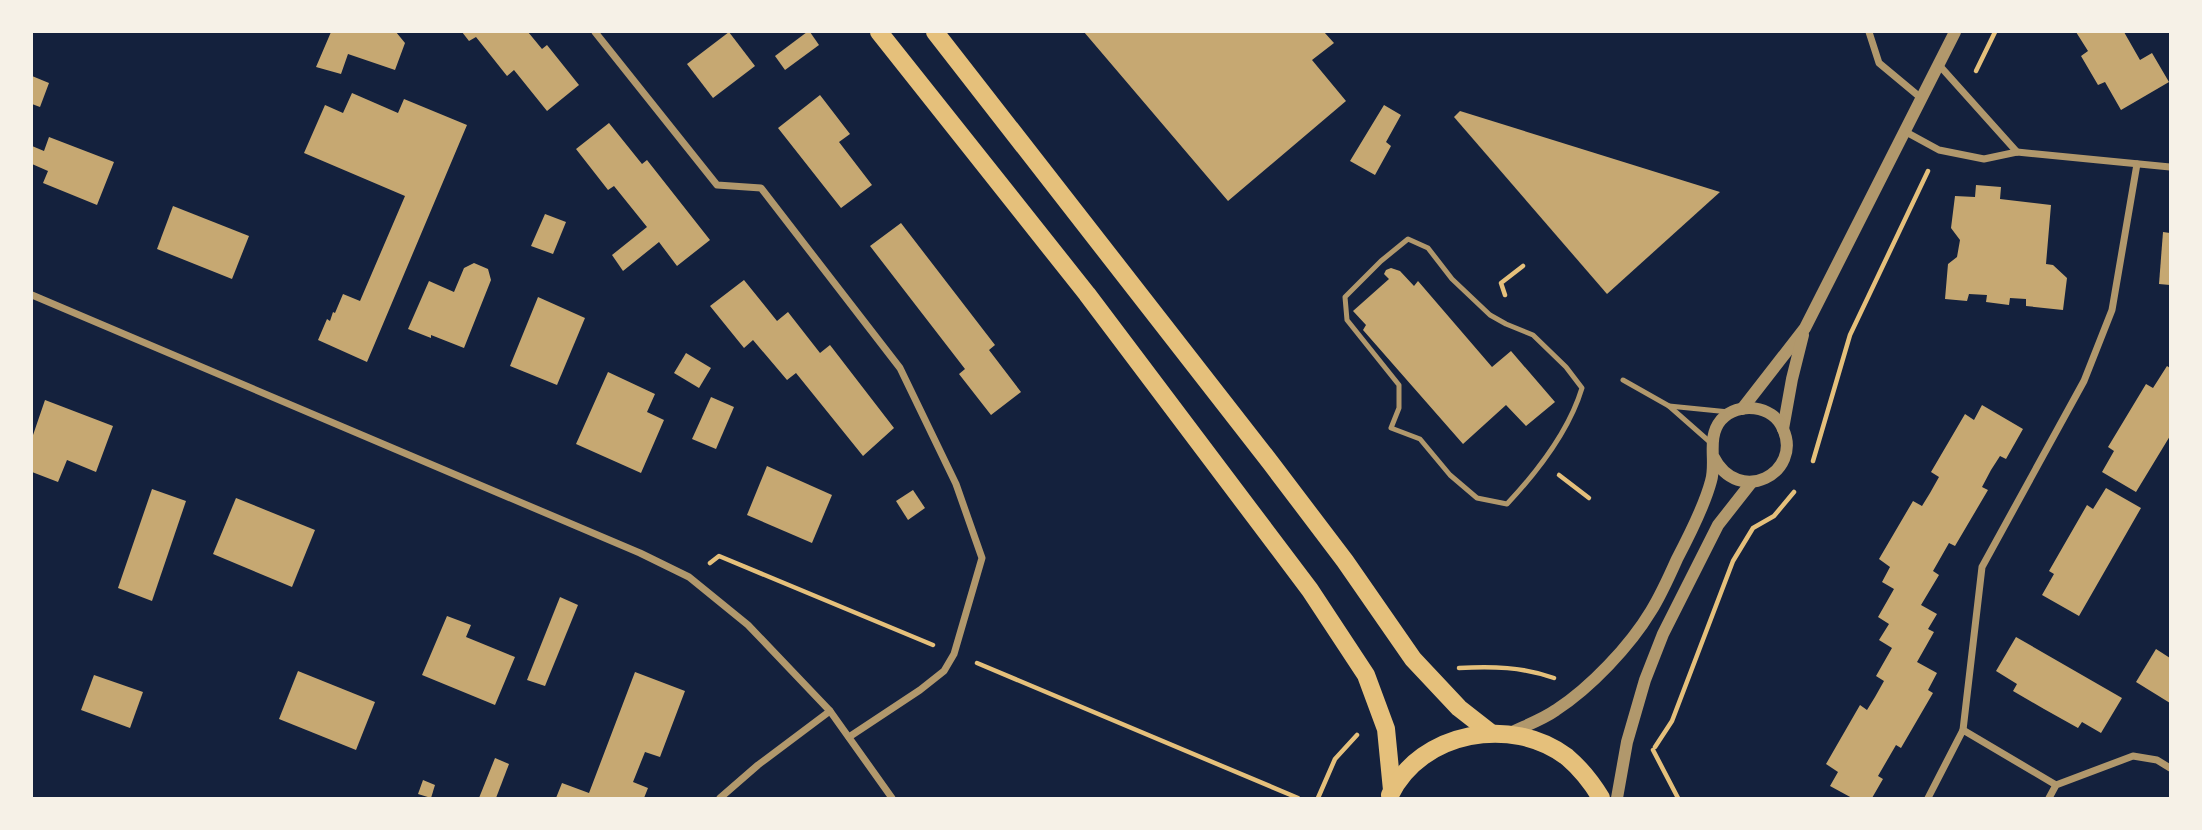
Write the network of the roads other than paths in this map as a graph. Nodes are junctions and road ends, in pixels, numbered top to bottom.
1 (595, 32) edge
2 (879, 32) edge
3 (935, 32) edge
4 (1869, 32) edge
5 (1955, 32) edge
6 (1939, 65) junction
7 (1921, 97) junction
8 (1906, 132) junction
9 (2017, 152) junction
10 (2137, 164) junction
11 (2171, 167) edge
12 (32, 295) edge
13 (1805, 327) junction
14 (1623, 380) dead end
15 (1669, 406) junction
16 (1736, 410) junction
17 (1783, 429) junction
18 (1712, 450) junction
19 (1541, 462) joint
20 (1751, 482) junction
21 (830, 712) junction
22 (1964, 730) junction
23 (1499, 733) junction
24 (849, 737) junction
25 (2171, 768) edge
26 (2056, 785) junction
27 (1390, 794) edge
28 (720, 799) edge
29 (892, 799) edge
30 (1601, 799) edge
31 (1618, 799) edge
32 (1928, 799) edge
33 (2049, 799) edge

1 - 24 street
2 - 27 main road
3 - 23 main road
4 - 7 street
5 - 6 street
6 - 7 street
6 - 9 street
7 - 8 street
8 - 9 street
8 - 13 street
9 - 10 street
10 - 11 street
10 - 22 street
12 - 21 street
13 - 16 street
13 - 17 street
14 - 15 lane
15 - 16 lane
15 - 18 lane
16 - 17 street
16 - 18 street
17 - 20 street
18 - 20 street
18 - 23 street
19 - 19 lane
20 - 31 street
21 - 24 street
21 - 28 street
22 - 26 street
22 - 32 street
23 - 27 main road
23 - 30 main road
24 - 29 street
25 - 26 street
26 - 33 street

